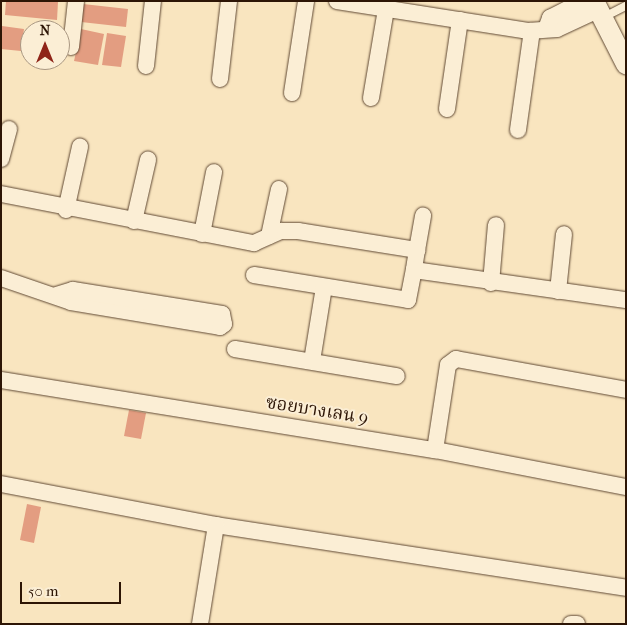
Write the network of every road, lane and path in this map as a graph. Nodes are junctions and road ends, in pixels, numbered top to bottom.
1 (76, 1) edge
2 (153, 1) edge
3 (229, 1) edge
4 (306, 1) edge
5 (337, 1) edge
6 (626, 6) edge
7 (595, 8) edge
8 (386, 9) junction
9 (460, 20) junction
10 (540, 29) junction
11 (70, 47) dead end
12 (626, 64) edge
13 (146, 66) dead end
14 (220, 79) dead end
15 (292, 93) dead end
16 (371, 98) dead end
17 (447, 109) dead end
18 (9, 129) dead end
19 (518, 130) dead end
20 (80, 147) dead end
21 (1, 159) edge
22 (148, 160) dead end
23 (214, 172) dead end
24 (279, 189) dead end
25 (1, 194) edge
26 (66, 210) junction
27 (423, 216) dead end
28 (134, 221) junction
29 (496, 224) dead end
30 (202, 234) junction
31 (564, 234) dead end
32 (269, 236) junction
33 (417, 250) junction
34 (414, 270) junction
35 (254, 275) dead end
36 (1, 278) edge
37 (491, 283) junction
38 (324, 287) junction
39 (558, 291) junction
40 (57, 295) junction
41 (626, 300) edge
42 (235, 349) dead end
43 (312, 361) junction
44 (397, 376) dead end
45 (1, 380) edge
46 (626, 390) edge
47 (435, 450) junction
48 (1, 484) edge
49 (626, 487) edge
50 (216, 525) junction
51 (626, 588) edge
52 (200, 624) edge
53 (572, 624) edge
54 (577, 624) edge

1 - 11 street
2 - 13 street
3 - 14 street
4 - 15 street
5 - 8 street
6 - 7 lane
7 - 10 street
7 - 12 street
8 - 9 street
8 - 16 street
9 - 10 street
9 - 17 street
10 - 19 street
18 - 21 street
20 - 26 street
22 - 28 street
23 - 30 street
24 - 32 street
25 - 26 street
26 - 28 street
27 - 33 street
28 - 30 street
29 - 37 street
30 - 32 street
31 - 39 street
32 - 33 street
33 - 34 street
34 - 37 street
34 - 38 street
35 - 38 street
36 - 40 street
37 - 39 street
38 - 43 street
39 - 41 street
40 - 40 street
42 - 43 street
43 - 44 street
45 - 47 street, ซอยบางเลน 9
46 - 47 street
47 - 49 street, ซอยบางเลน 9
48 - 50 street
50 - 51 street
50 - 52 street
53 - 54 street

